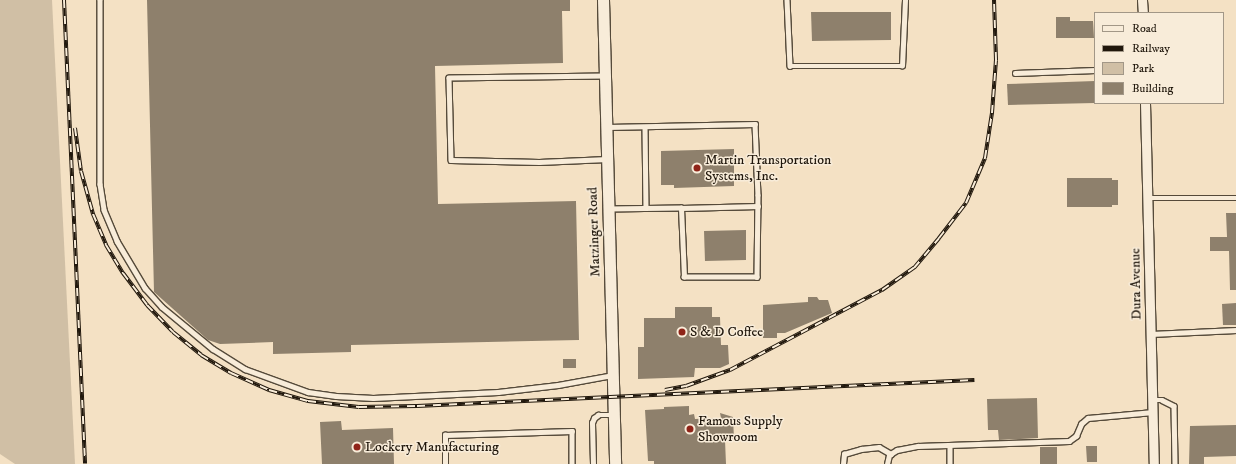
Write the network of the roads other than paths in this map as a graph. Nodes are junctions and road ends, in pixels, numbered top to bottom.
1 (100, 0) edge
2 (603, 0) edge
3 (787, 0) edge
4 (905, 0) edge
5 (1142, 0) edge
6 (1143, 12) edge
7 (1094, 70) edge
8 (1015, 73) dead end
9 (605, 76) junction
10 (1145, 104) edge
11 (607, 127) junction
12 (645, 127) junction
13 (607, 159) junction
14 (1147, 198) junction
15 (1236, 198) edge
16 (758, 206) junction
17 (646, 208) junction
18 (681, 208) junction
19 (609, 209) junction
20 (1236, 330) edge
21 (1151, 334) junction
22 (613, 375) junction
23 (1152, 400) junction
24 (1153, 412) junction
25 (614, 415) junction
26 (950, 445) junction
27 (891, 454) junction
28 (445, 464) edge
29 (572, 464) edge
30 (593, 464) edge
31 (615, 464) edge
32 (843, 464) edge
33 (886, 464) edge
34 (950, 464) edge
35 (1154, 464) edge
36 (1175, 464) edge

1 - 22 lane
2 - 9 street, Matzinger Road
3 - 4 lane
5 - 6 street
7 - 8 lane
9 - 11 street, Matzinger Road
9 - 13 lane
10 - 14 street, Dura Avenue
11 - 12 lane
11 - 13 street, Matzinger Road
12 - 16 lane
12 - 17 lane
13 - 19 street, Matzinger Road
14 - 15 lane
14 - 21 street, Dura Avenue
16 - 18 lane
16 - 18 lane
17 - 18 lane
17 - 19 lane
19 - 22 street, Matzinger Road
20 - 21 lane
21 - 23 street, Dura Avenue
22 - 25 street, Matzinger Road
23 - 24 street, Dura Avenue
23 - 36 lane
24 - 26 lane
24 - 35 street, Dura Avenue
25 - 30 lane
25 - 31 street, Matzinger Road
26 - 27 lane
26 - 34 lane
27 - 32 lane
27 - 33 lane
28 - 29 lane

